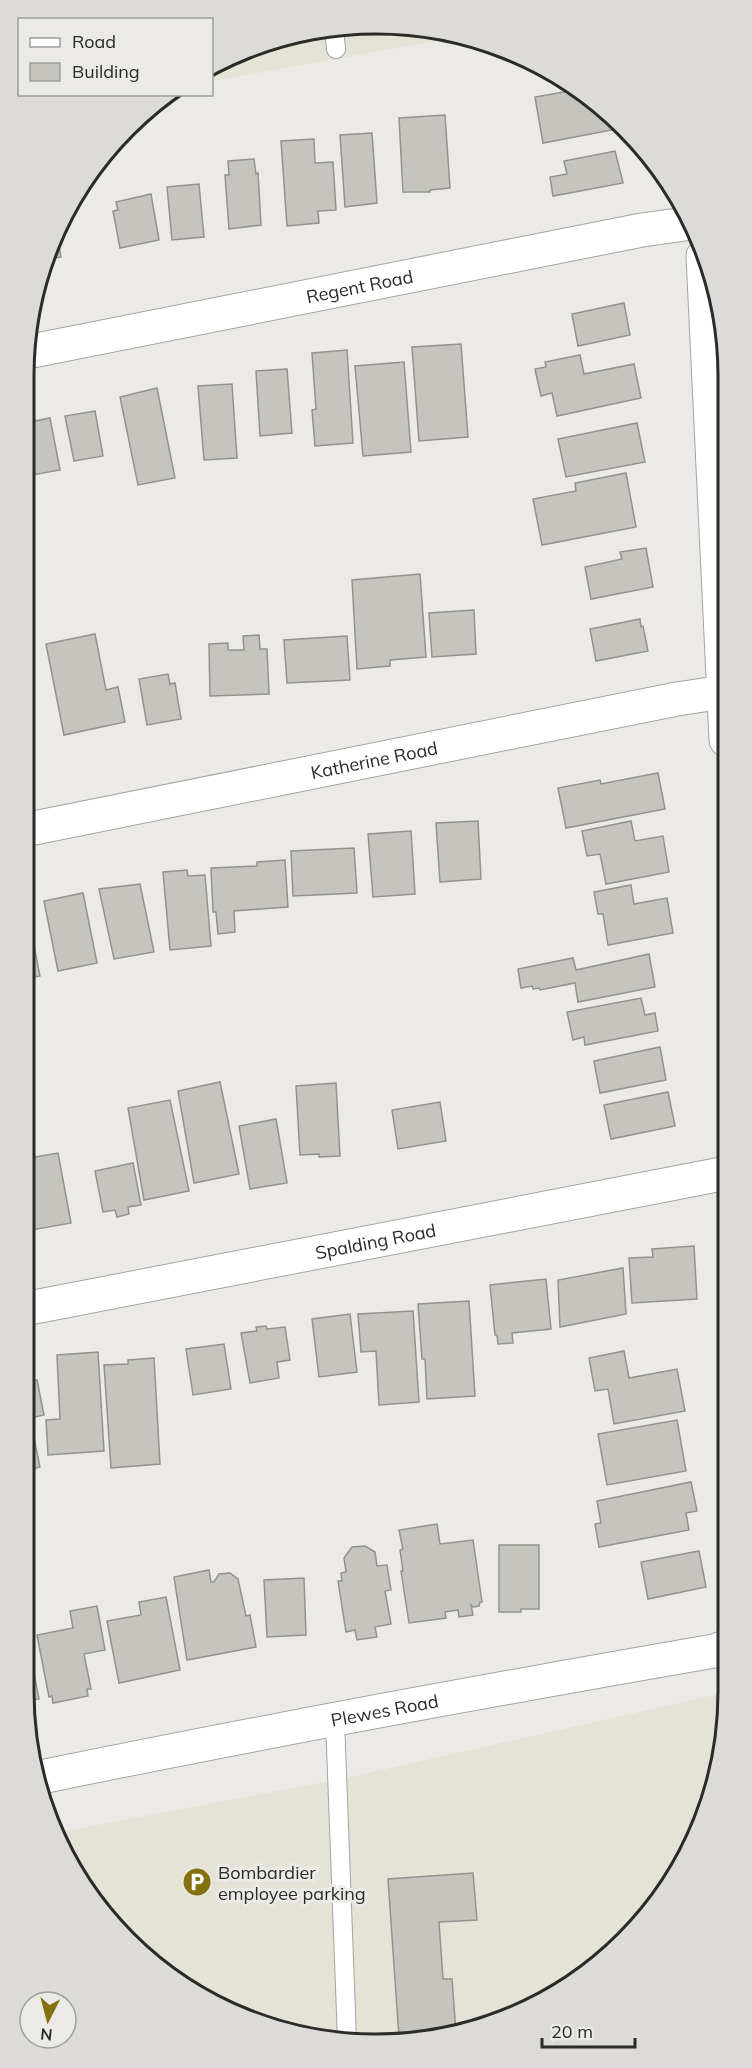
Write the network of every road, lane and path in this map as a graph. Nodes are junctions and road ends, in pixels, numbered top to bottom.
1 (335, 37) edge
2 (336, 49) dead end
3 (682, 225) edge
4 (703, 279) edge
5 (35, 350) edge
6 (718, 588) edge
7 (718, 693) edge
8 (34, 828) edge
9 (718, 1175) edge
10 (34, 1307) edge
11 (718, 1650) edge
12 (335, 1720) junction
13 (45, 1776) edge
14 (347, 2032) edge

1 - 2 lane
3 - 5 street, Regent Road
4 - 6 street
7 - 8 street, Katherine Road
9 - 10 street, Spalding Road
11 - 12 street, Plewes Road
12 - 13 street, Plewes Road
12 - 14 lane

